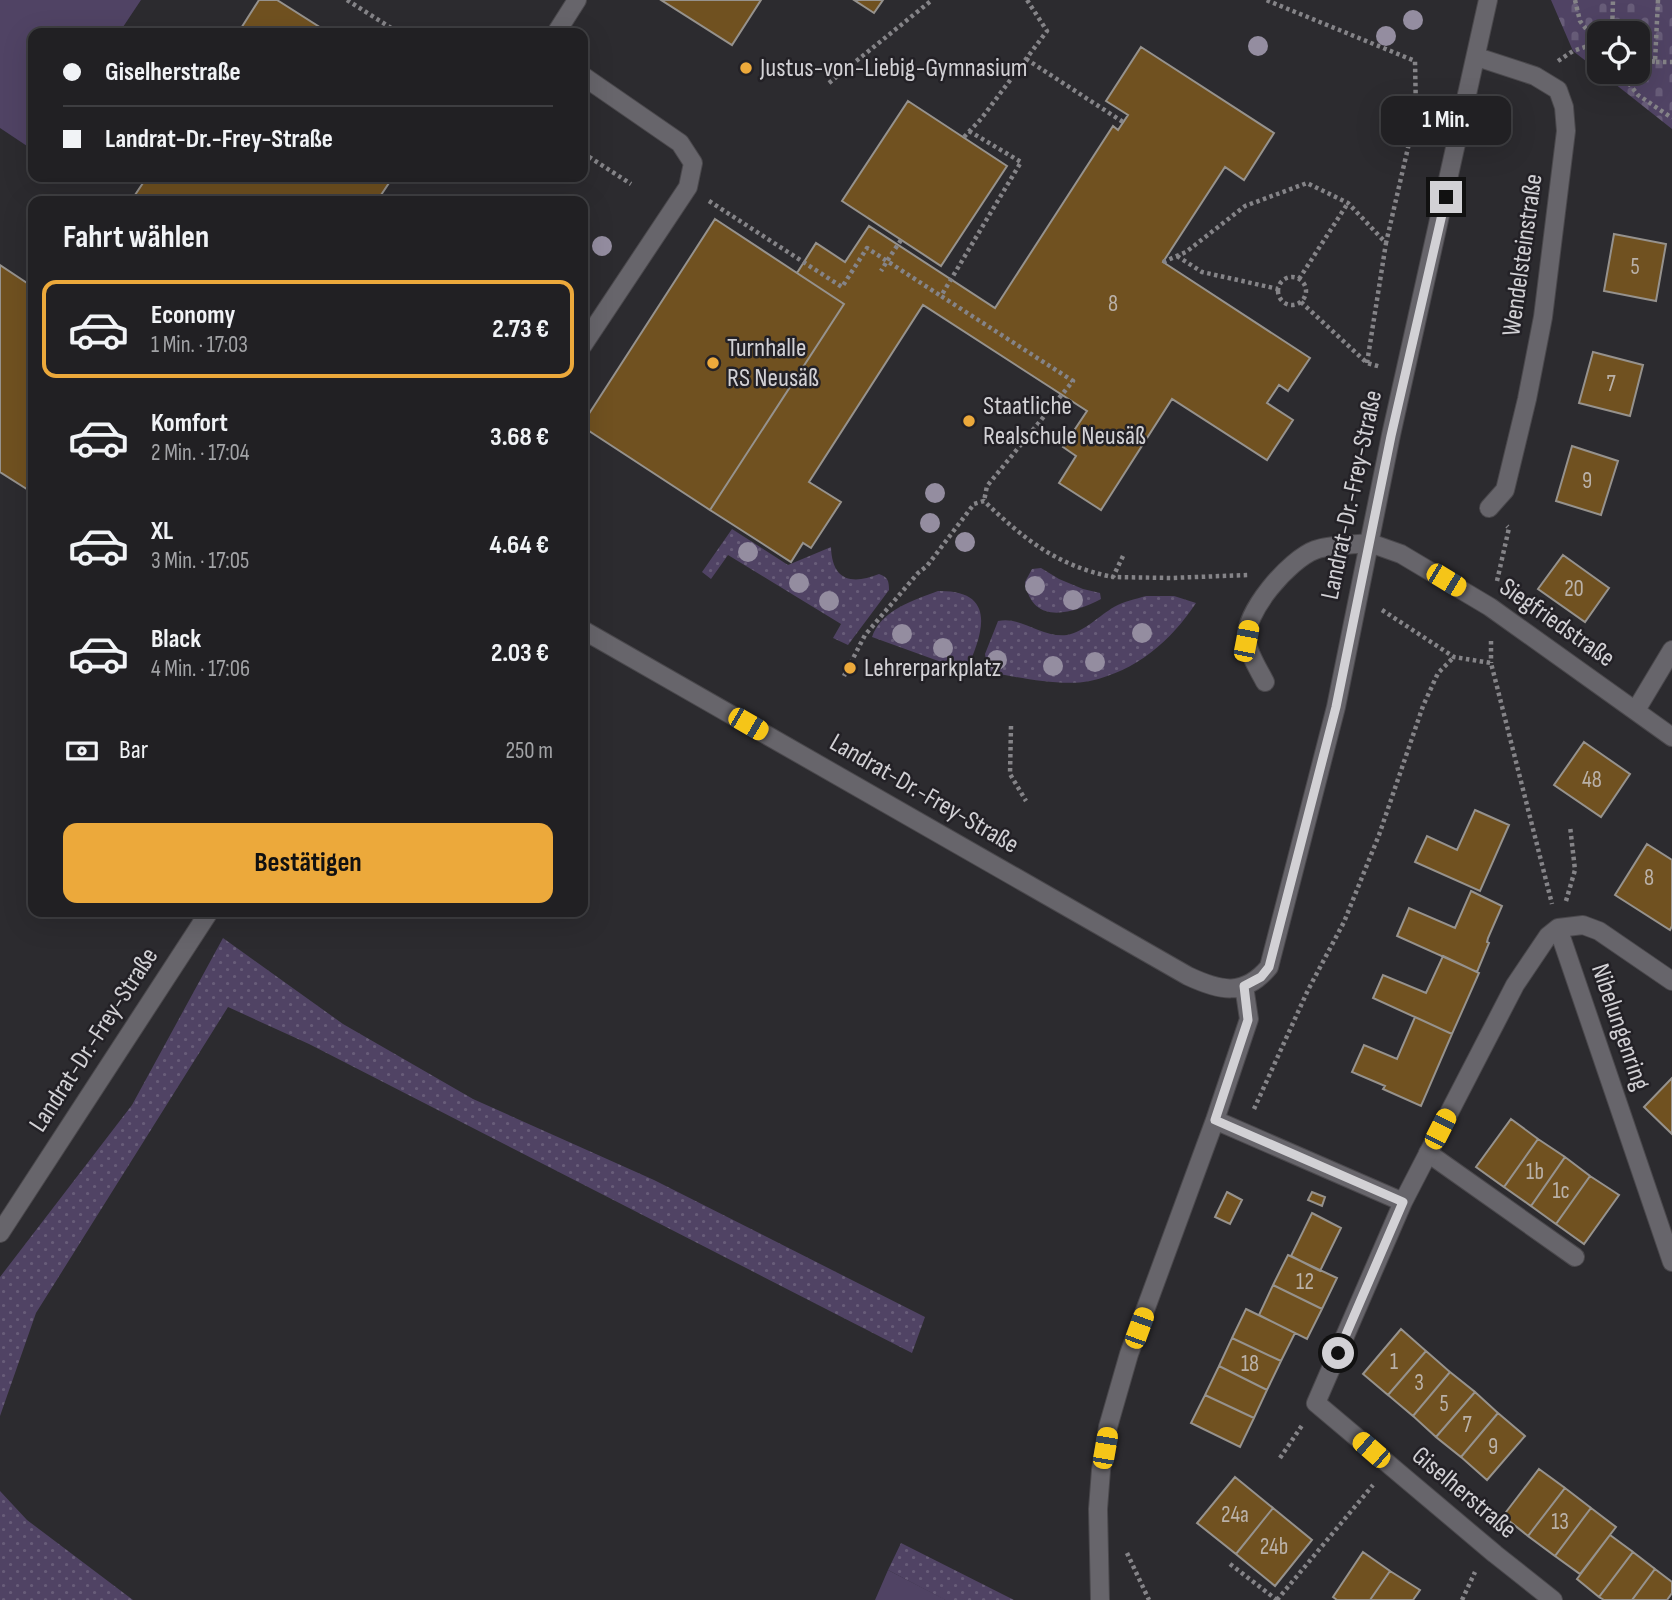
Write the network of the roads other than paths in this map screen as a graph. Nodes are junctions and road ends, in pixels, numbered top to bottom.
1 (577, 0) edge
2 (1489, 0) edge
3 (559, 28) edge
4 (1477, 57) junction
5 (588, 79) edge
6 (588, 337) edge
7 (1489, 508) road end
8 (1370, 543) junction
9 (588, 633) edge
10 (1672, 650) edge
11 (1265, 681) dead end
12 (1636, 710) junction
13 (1672, 737) edge
14 (206, 917) edge
15 (1558, 929) junction
16 (1672, 981) edge
17 (1244, 986) junction
18 (1215, 1120) junction
19 (1428, 1153) junction
20 (1403, 1202) junction
21 (0, 1233) edge
22 (1575, 1257) dead end
23 (1672, 1262) edge
24 (1100, 1600) edge
25 (1553, 1600) edge

1 - 3 street
2 - 4 street, Landrat-Dr.-Frey-Straße
4 - 7 street, Wendelsteinstraße
4 - 8 street, Landrat-Dr.-Frey-Straße
5 - 6 street
8 - 11 street
8 - 12 street, Siegfriedstraße
8 - 17 street, Landrat-Dr.-Frey-Straße
9 - 17 street, Landrat-Dr.-Frey-Straße
10 - 12 street
12 - 13 street, Siegfriedstraße
14 - 21 street, Landrat-Dr.-Frey-Straße
15 - 16 street
15 - 19 street
15 - 23 street, Nibelungenring
17 - 18 street
18 - 20 street
18 - 24 street
19 - 20 street
19 - 22 street
20 - 25 street, Giselherstraße

